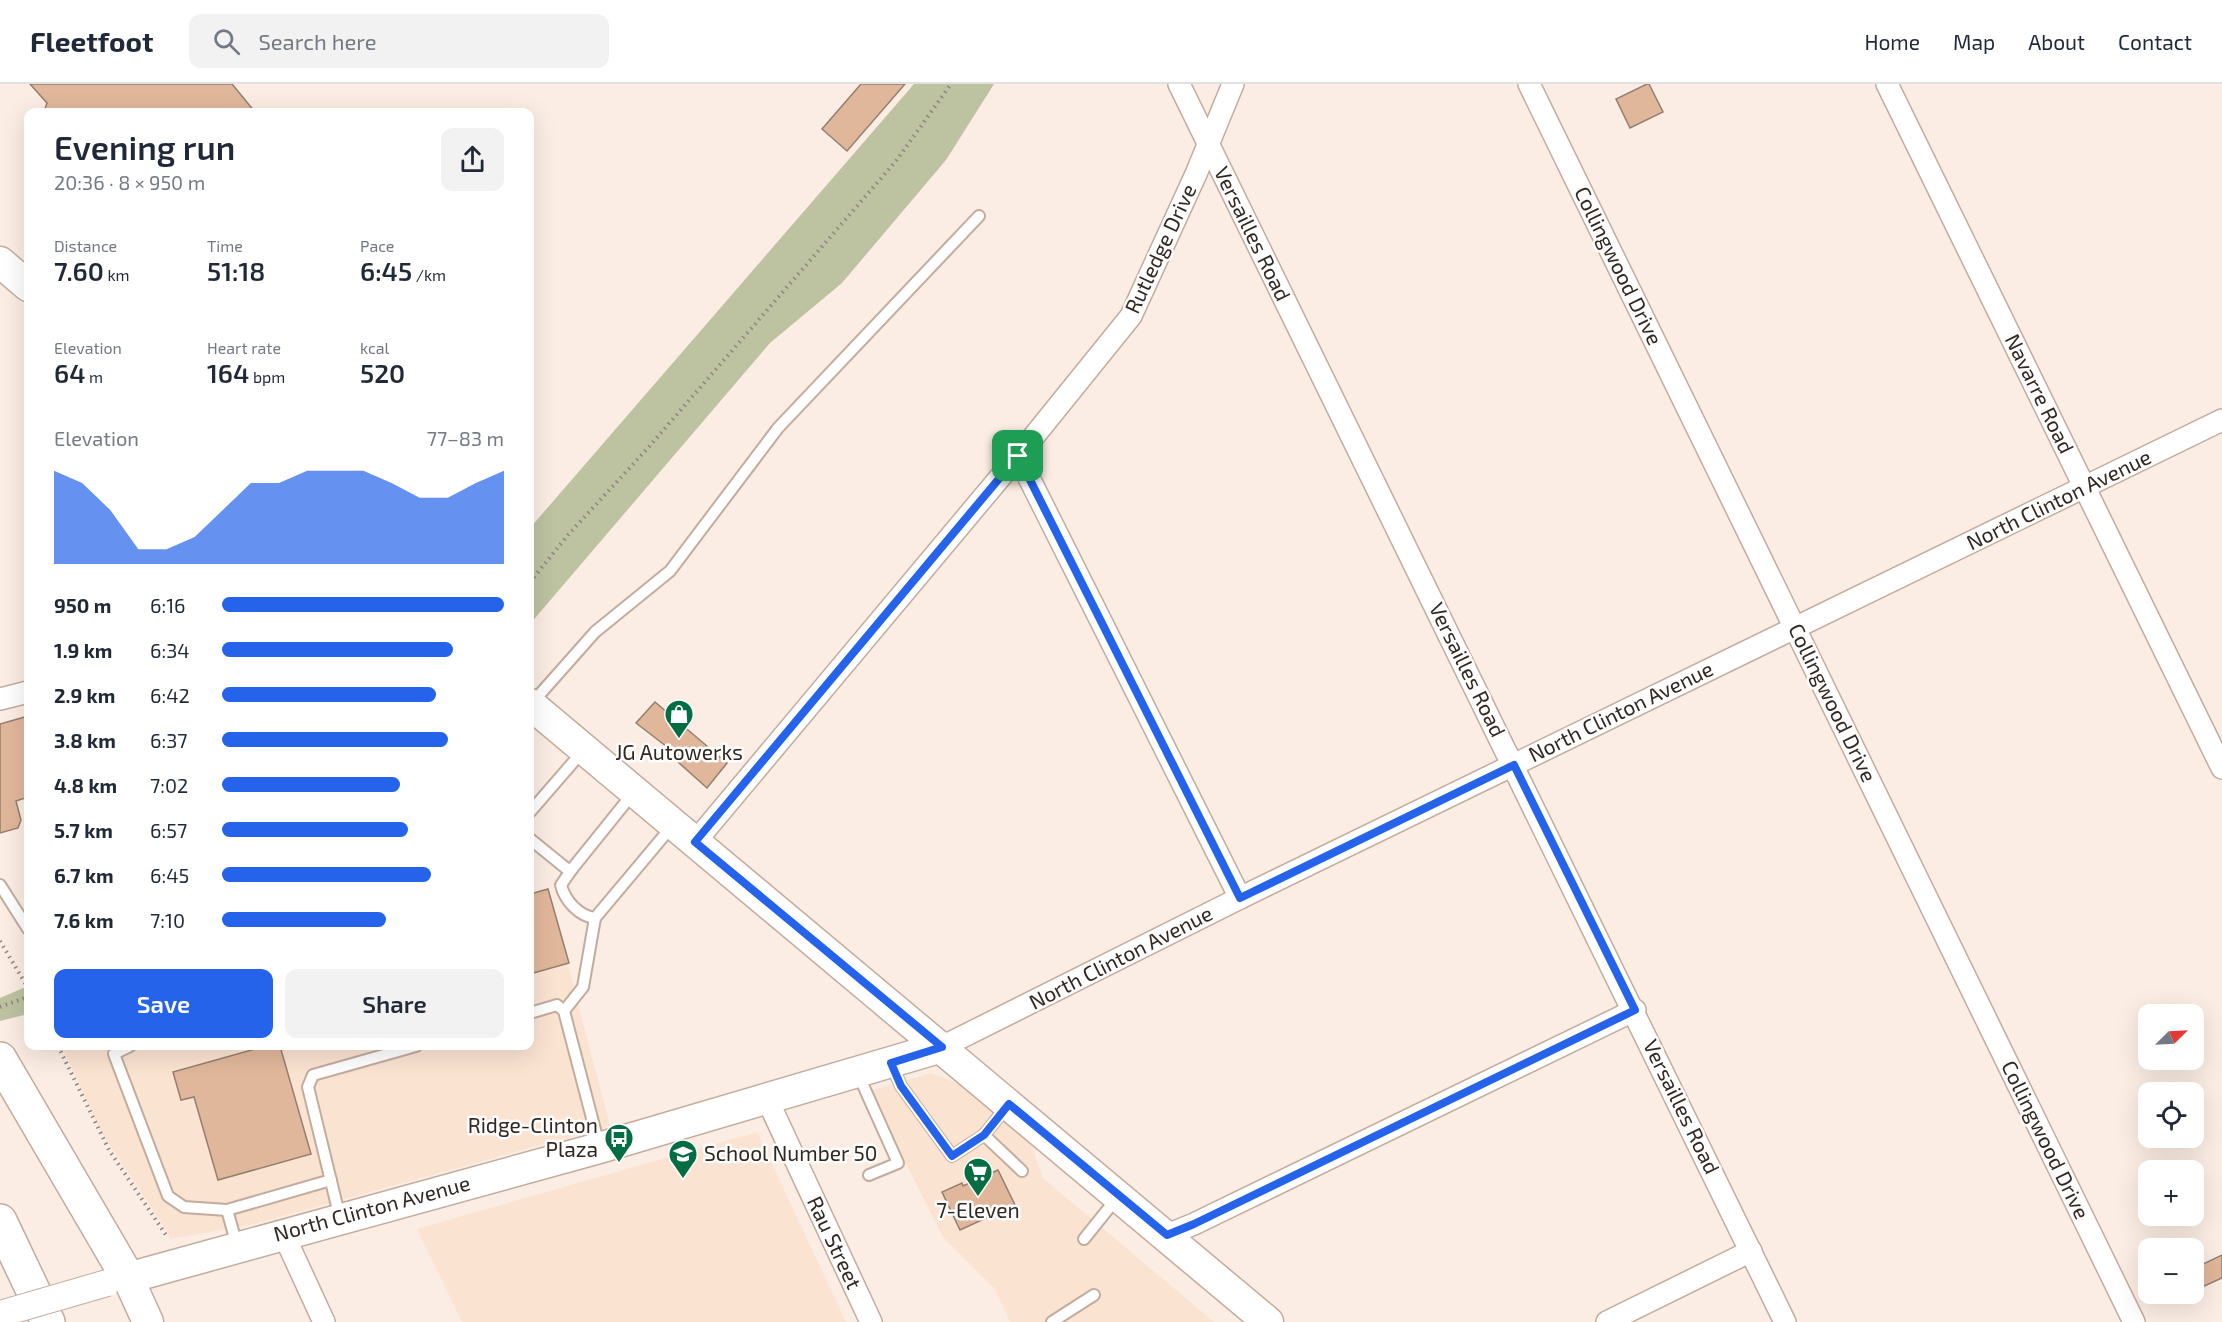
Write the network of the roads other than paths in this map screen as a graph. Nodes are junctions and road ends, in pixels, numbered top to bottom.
1 (1179, 84) edge
2 (1233, 84) edge
3 (1529, 84) edge
4 (1887, 84) edge
5 (1208, 145) junction
6 (979, 216) dead end
7 (0, 262) edge
8 (24, 283) edge
9 (2222, 420) edge
10 (1018, 456) junction
11 (2084, 488) junction
12 (1795, 627) junction
13 (24, 693) edge
14 (0, 699) edge
15 (535, 712) edge
16 (585, 750) junction
17 (1514, 765) junction
18 (2222, 768) edge
19 (634, 791) junction
20 (534, 807) edge
21 (684, 833) junction
22 (534, 842) edge
23 (572, 869) junction
24 (0, 885) edge
25 (1240, 898) junction
26 (596, 918) junction
27 (24, 923) edge
28 (1635, 1010) junction
29 (564, 1011) junction
30 (534, 1012) edge
31 (942, 1047) junction
32 (122, 1050) edge
33 (402, 1050) edge
34 (0, 1059) edge
35 (891, 1063) junction
36 (857, 1073) junction
37 (767, 1099) junction
38 (1009, 1104) junction
39 (984, 1135) junction
40 (599, 1148) junction
41 (1022, 1171) dead end
42 (869, 1176) dead end
43 (330, 1180) junction
44 (1119, 1195) junction
45 (227, 1210) junction
46 (340, 1218) junction
47 (0, 1221) edge
48 (283, 1233) junction
49 (1167, 1235) junction
50 (1084, 1239) dead end
51 (237, 1246) junction
52 (1751, 1251) junction
53 (117, 1280) junction
54 (1094, 1295) dead end
55 (0, 1314) edge
56 (48, 1322) edge
57 (148, 1322) edge
58 (324, 1322) edge
59 (872, 1322) edge
60 (1052, 1322) edge
61 (1268, 1322) edge
62 (1606, 1322) edge
63 (1785, 1322) edge
64 (2134, 1322) edge

1 - 5 street, Versailles Road
2 - 5 street, Rutledge Drive
3 - 12 street, Collingwood Drive
4 - 11 street, Navarre Road
5 - 10 street, Rutledge Drive
5 - 17 street, Versailles Road
6 - 15 lane
7 - 8 main road
9 - 11 street, North Clinton Avenue
10 - 21 street, Rutledge Drive
10 - 25 street
11 - 12 street, North Clinton Avenue
11 - 18 street, Navarre Road
12 - 17 street, North Clinton Avenue
12 - 64 street, Collingwood Drive
13 - 14 street
15 - 16 main road
16 - 19 main road
16 - 20 lane
17 - 25 street, North Clinton Avenue
17 - 28 street, Versailles Road
19 - 21 main road
19 - 23 lane
21 - 26 lane
21 - 31 main road
22 - 23 lane
23 - 26 lane
24 - 27 lane
25 - 31 street, North Clinton Avenue
26 - 29 lane
28 - 49 street
28 - 52 street, Versailles Road
29 - 30 lane
29 - 40 lane
31 - 35 main road, North Clinton Avenue
31 - 38 main road
32 - 45 lane
33 - 43 lane
34 - 53 highway
35 - 36 main road, North Clinton Avenue
35 - 39 lane
36 - 37 main road, North Clinton Avenue
36 - 42 lane
37 - 40 main road, North Clinton Avenue
37 - 59 street, Rau Street
38 - 39 lane
38 - 44 main road
39 - 41 lane
40 - 46 main road, North Clinton Avenue
43 - 45 lane
43 - 46 lane
44 - 49 main road
44 - 50 lane
45 - 51 lane
46 - 48 main road, North Clinton Avenue
47 - 56 highway
48 - 51 main road, North Clinton Avenue
48 - 58 street
49 - 61 main road
51 - 53 main road, North Clinton Avenue
52 - 62 street
52 - 63 street, Versailles Road
53 - 55 street, North Clinton Avenue, bridge
53 - 57 main road
54 - 60 lane

